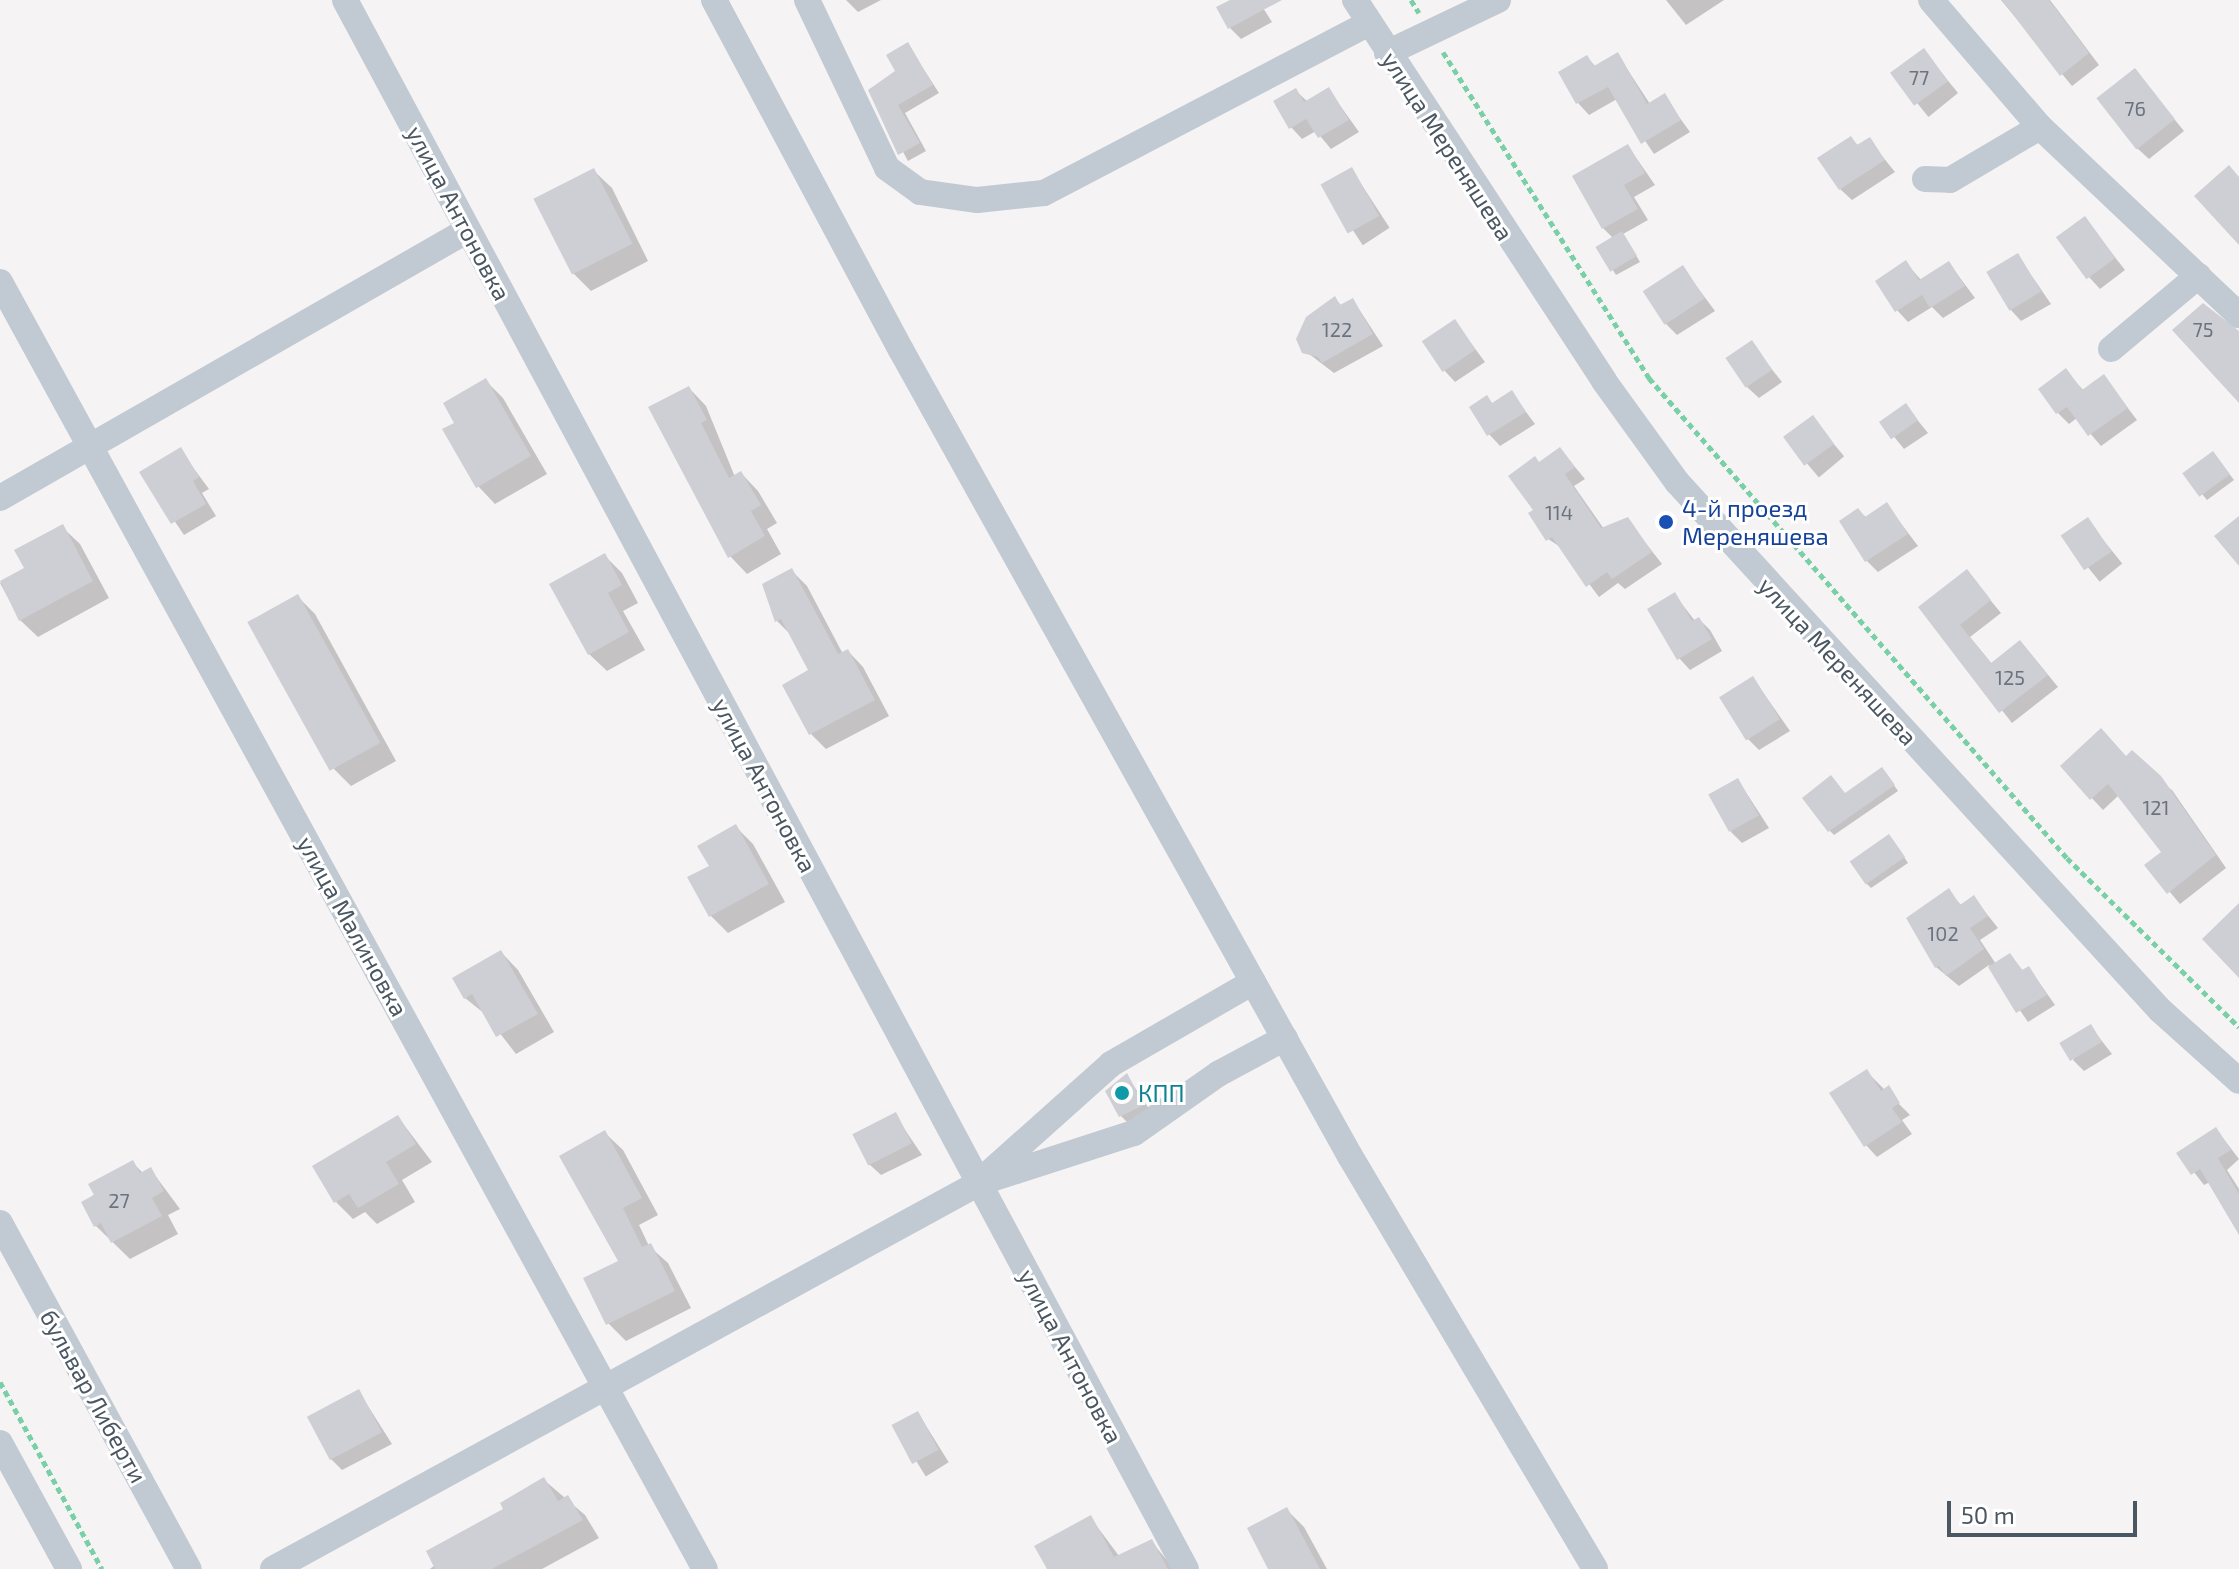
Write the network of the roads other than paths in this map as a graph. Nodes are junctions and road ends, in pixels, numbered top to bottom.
1 (345, 0) edge
2 (714, 0) edge
3 (807, 0) edge
4 (1355, 0) edge
5 (1498, 0) edge
6 (1931, 0) edge
7 (1369, 23) junction
8 (1387, 53) junction
9 (2040, 127) junction
10 (1925, 179) dead end
11 (468, 230) junction
12 (2198, 276) junction
13 (0, 282) edge
14 (2239, 315) edge
15 (2111, 349) dead end
16 (90, 446) junction
17 (0, 498) edge
18 (1253, 982) junction
19 (1285, 1038) junction
20 (2239, 1081) edge
21 (979, 1183) junction
22 (0, 1223) edge
23 (604, 1385) junction
24 (0, 1443) edge
25 (69, 1569) edge
26 (189, 1569) edge
27 (273, 1569) edge
28 (705, 1569) edge
29 (1186, 1569) edge
30 (1595, 1569) edge

1 - 11 street, улица Антоновка
2 - 18 street
3 - 7 street
4 - 7 street, улица Мереняшева
5 - 8 street
6 - 9 street
7 - 8 street, улица Мереняшева
8 - 20 street, улица Мереняшева
9 - 10 street
9 - 12 street
11 - 16 street
11 - 21 street, улица Антоновка
12 - 14 street
12 - 15 street
13 - 16 street, улица Малиновка
16 - 17 street
16 - 23 street, улица Малиновка
18 - 19 street
18 - 21 street
19 - 21 street
19 - 30 street
21 - 23 street
21 - 29 street, улица Антоновка
22 - 26 street, бульвар Либерти
23 - 27 street
23 - 28 street, улица Малиновка
24 - 25 street

